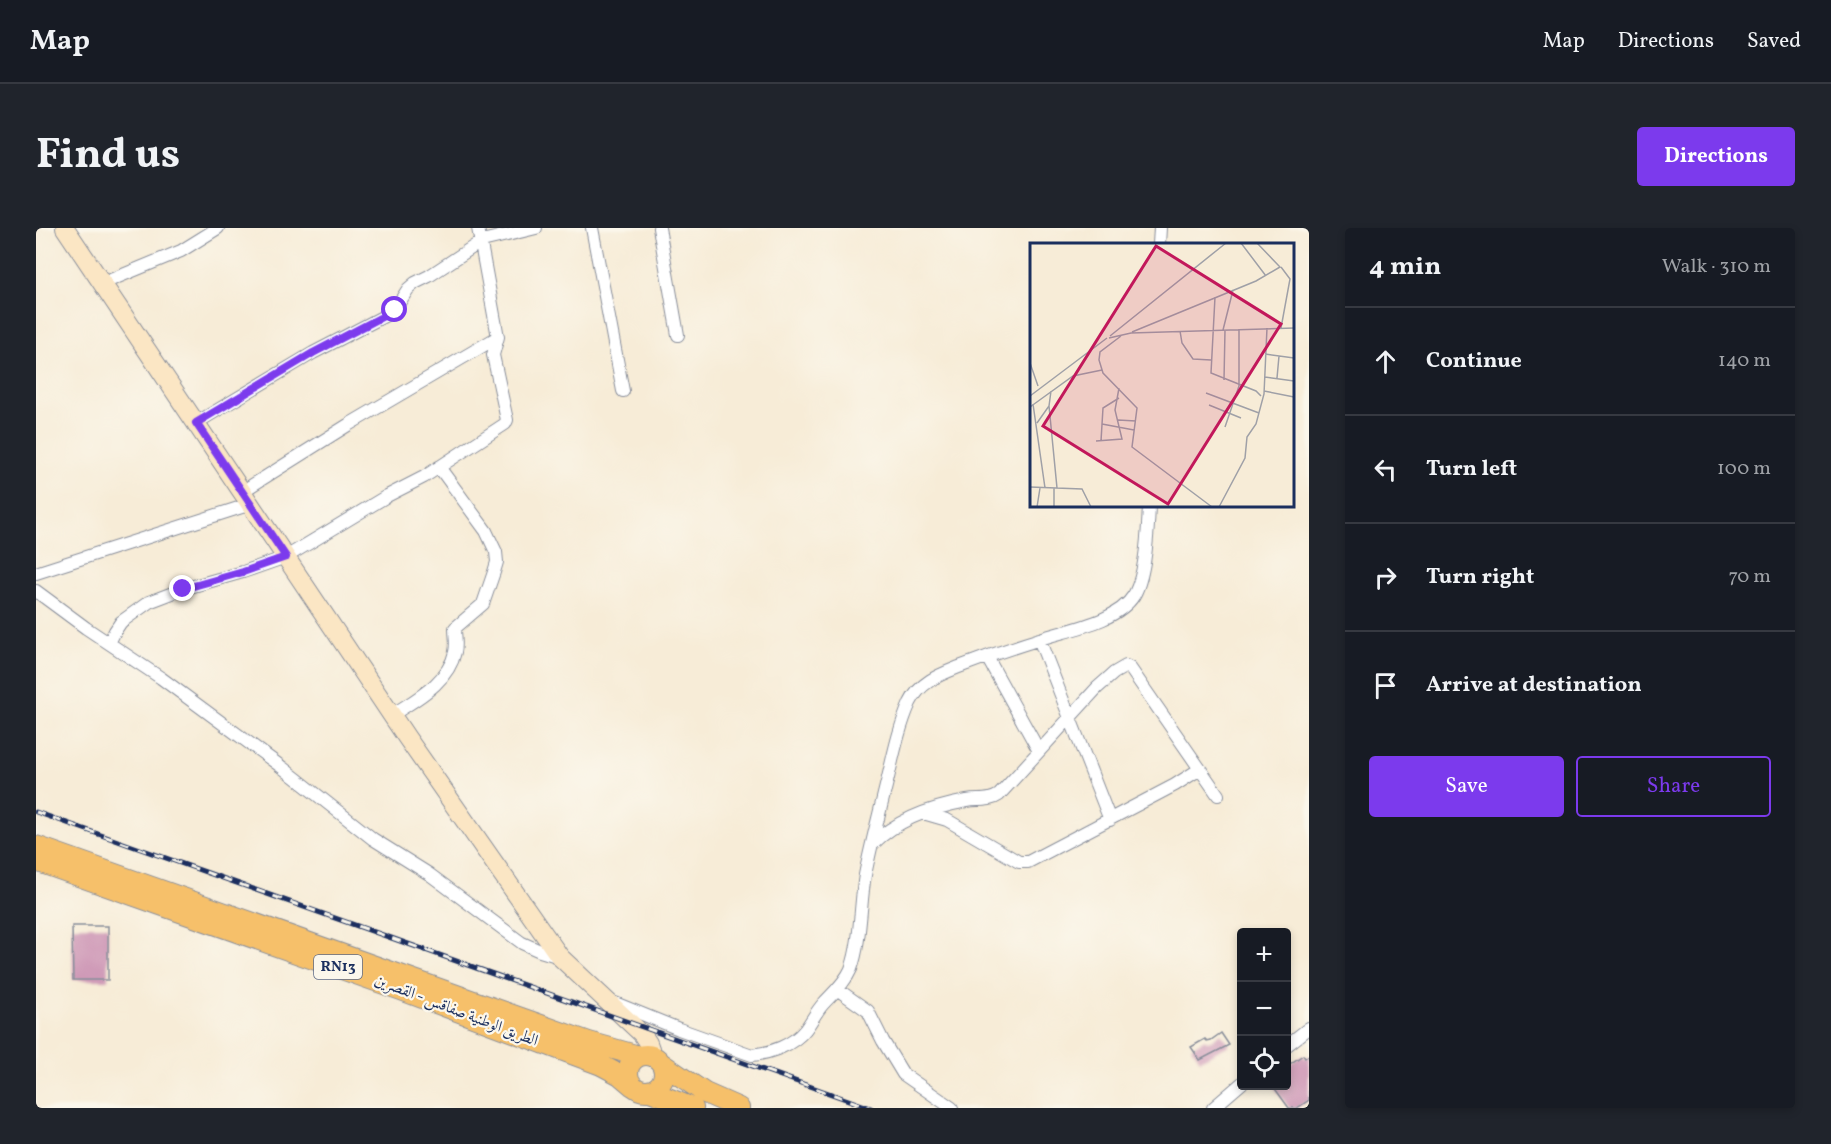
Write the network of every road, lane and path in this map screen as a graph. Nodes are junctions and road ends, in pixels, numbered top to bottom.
1 (65, 228) edge
2 (218, 228) edge
3 (478, 228) edge
4 (536, 228) edge
5 (592, 228) edge
6 (659, 228) edge
7 (1160, 228) edge
8 (482, 241) junction
9 (1159, 243) edge
10 (101, 284) junction
11 (678, 335) dead end
12 (498, 337) junction
13 (623, 391) dead end
14 (196, 423) junction
15 (440, 467) junction
16 (247, 498) junction
17 (1149, 507) edge
18 (286, 557) junction
19 (36, 573) edge
20 (36, 591) edge
21 (1039, 639) junction
22 (109, 643) junction
23 (987, 657) junction
24 (392, 715) junction
25 (1069, 717) junction
26 (1039, 751) junction
27 (1200, 769) junction
28 (1218, 795) dead end
29 (923, 813) junction
30 (1110, 820) junction
31 (872, 845) junction
32 (36, 846) edge
33 (36, 861) edge
34 (104, 877) junction
35 (560, 957) junction
36 (837, 989) junction
37 (607, 1000) junction
38 (479, 1011) junction
39 (1309, 1028) edge
40 (1291, 1043) edge
41 (651, 1059) junction
42 (1237, 1087) edge
43 (641, 1089) junction
44 (693, 1108) edge
45 (739, 1108) edge
46 (952, 1108) edge
47 (1213, 1108) edge

1 - 10 main road
2 - 10 street
3 - 8 street
4 - 8 street
5 - 13 street
6 - 11 street
7 - 9 street
8 - 12 street
8 - 14 street
10 - 14 main road
12 - 15 street
12 - 16 street
14 - 16 main road
15 - 18 street
15 - 24 street
16 - 18 main road
16 - 19 street
17 - 21 street
18 - 22 street
18 - 24 main road
20 - 22 street
21 - 23 street
21 - 25 street
22 - 35 street
23 - 26 street
23 - 31 street
24 - 35 main road
25 - 26 street
25 - 27 street
25 - 30 street
26 - 29 street
27 - 28 street
27 - 30 street
29 - 30 street
29 - 31 street
31 - 36 street
32 - 34 main road, الطريق الوطنية صفاقس - القصرين / RN13
33 - 34 main road, الطريق الوطنية صفاقس - القصرين / RN13
34 - 38 main road, الطريق الوطنية صفاقس - القصرين / RN13
35 - 37 main road
36 - 37 street
36 - 46 street
37 - 41 main road
38 - 41 main road, الطريق الوطنية صفاقس - القصرين / RN13
38 - 43 main road, الطريق الوطنية صفاقس - القصرين / RN13
39 - 40 street
41 - 43 main road
41 - 43 main road
41 - 45 main road, الطريق الوطنية صفاقس - القصرين / RN13
42 - 47 street
43 - 44 main road, الطريق الوطنية صفاقس - القصرين / RN13

